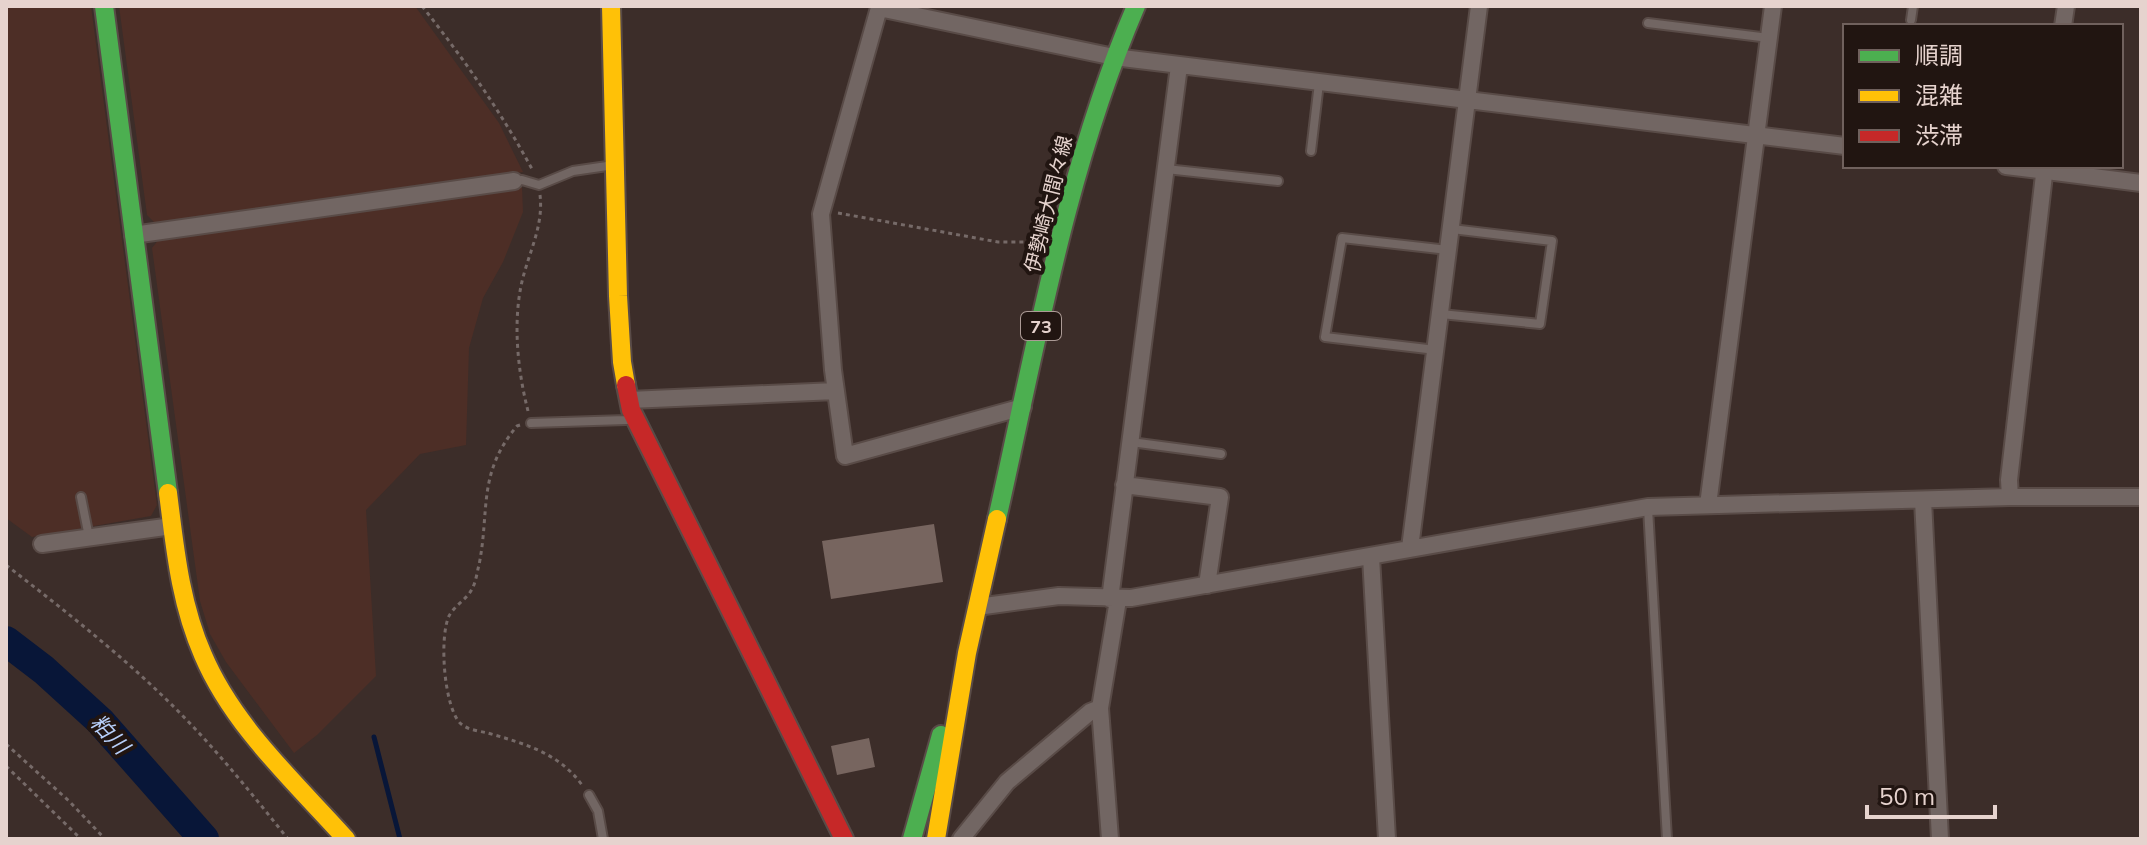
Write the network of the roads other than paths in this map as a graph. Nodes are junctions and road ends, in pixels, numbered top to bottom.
1 (104, 6) edge
2 (611, 6) edge
3 (1136, 6) edge
4 (1479, 6) edge
5 (1773, 6) edge
6 (1913, 6) edge
7 (875, 7) edge
8 (1911, 20) dead end
9 (1648, 23) dead end
10 (1769, 38) junction
11 (1114, 57) junction
12 (1179, 66) junction
13 (1319, 83) junction
14 (1469, 100) junction
15 (1757, 135) junction
16 (1843, 146) edge
17 (1311, 151) dead end
18 (615, 165) junction
19 (2045, 168) edge
20 (1165, 169) junction
21 (514, 181) joint
22 (1278, 181) dead end
23 (2141, 183) edge
24 (1452, 229) junction
25 (133, 235) junction
26 (1449, 250) junction
27 (1441, 314) junction
28 (1436, 350) junction
29 (836, 391) junction
30 (1023, 407) junction
31 (632, 409) junction
32 (531, 423) road end
33 (1130, 442) junction
34 (1221, 454) dead end
35 (1124, 485) junction
36 (81, 497) dead end
37 (2010, 497) junction
38 (2141, 497) edge
39 (1923, 500) junction
40 (1708, 505) junction
41 (1648, 507) junction
42 (172, 526) junction
43 (89, 537) junction
44 (42, 544) dead end
45 (1410, 548) junction
46 (1371, 557) junction
47 (1207, 585) junction
48 (1114, 599) junction
49 (977, 607) junction
50 (967, 653) junction
51 (1100, 708) junction
52 (589, 795) road end
53 (346, 839) edge
54 (603, 839) edge
55 (844, 839) edge
56 (912, 839) edge
57 (936, 839) edge
58 (961, 839) edge
59 (1110, 839) edge
60 (1387, 839) edge
61 (1667, 839) edge
62 (1940, 839) edge

1 - 25 street
2 - 18 street
3 - 11 street, 伊勢崎大間々線 / 73
4 - 14 street
5 - 10 street
6 - 8 lane
7 - 11 street
7 - 29 street
9 - 10 lane
10 - 15 street
11 - 12 street
11 - 30 street, 伊勢崎大間々線 / 73
12 - 13 street
12 - 20 street
13 - 14 street
13 - 17 lane
14 - 15 street
14 - 24 street
15 - 16 street
15 - 40 street
18 - 21 lane
18 - 31 street
19 - 23 street
19 - 37 street
20 - 22 lane
20 - 33 street
21 - 25 street
24 - 26 street
24 - 27 lane
25 - 42 street
26 - 27 street
26 - 28 lane
27 - 28 street
28 - 45 street
29 - 30 street
29 - 31 street
30 - 49 street, 伊勢崎大間々線 / 73
31 - 32 lane
31 - 55 street
33 - 34 lane
33 - 35 street
35 - 47 street
35 - 48 street
36 - 43 lane
37 - 38 street
37 - 39 street
39 - 40 street
39 - 62 street
40 - 41 street
41 - 45 street
41 - 61 lane
42 - 43 street
42 - 53 street
43 - 44 street
45 - 46 street
46 - 47 street
46 - 60 street
47 - 48 street
48 - 49 street
48 - 51 street
49 - 50 street, 伊勢崎大間々線 / 73
50 - 56 street, 伊勢崎大間々線 / 73
50 - 57 street, 伊勢崎大間々線 / 73
51 - 58 street
51 - 59 street
52 - 54 lane

